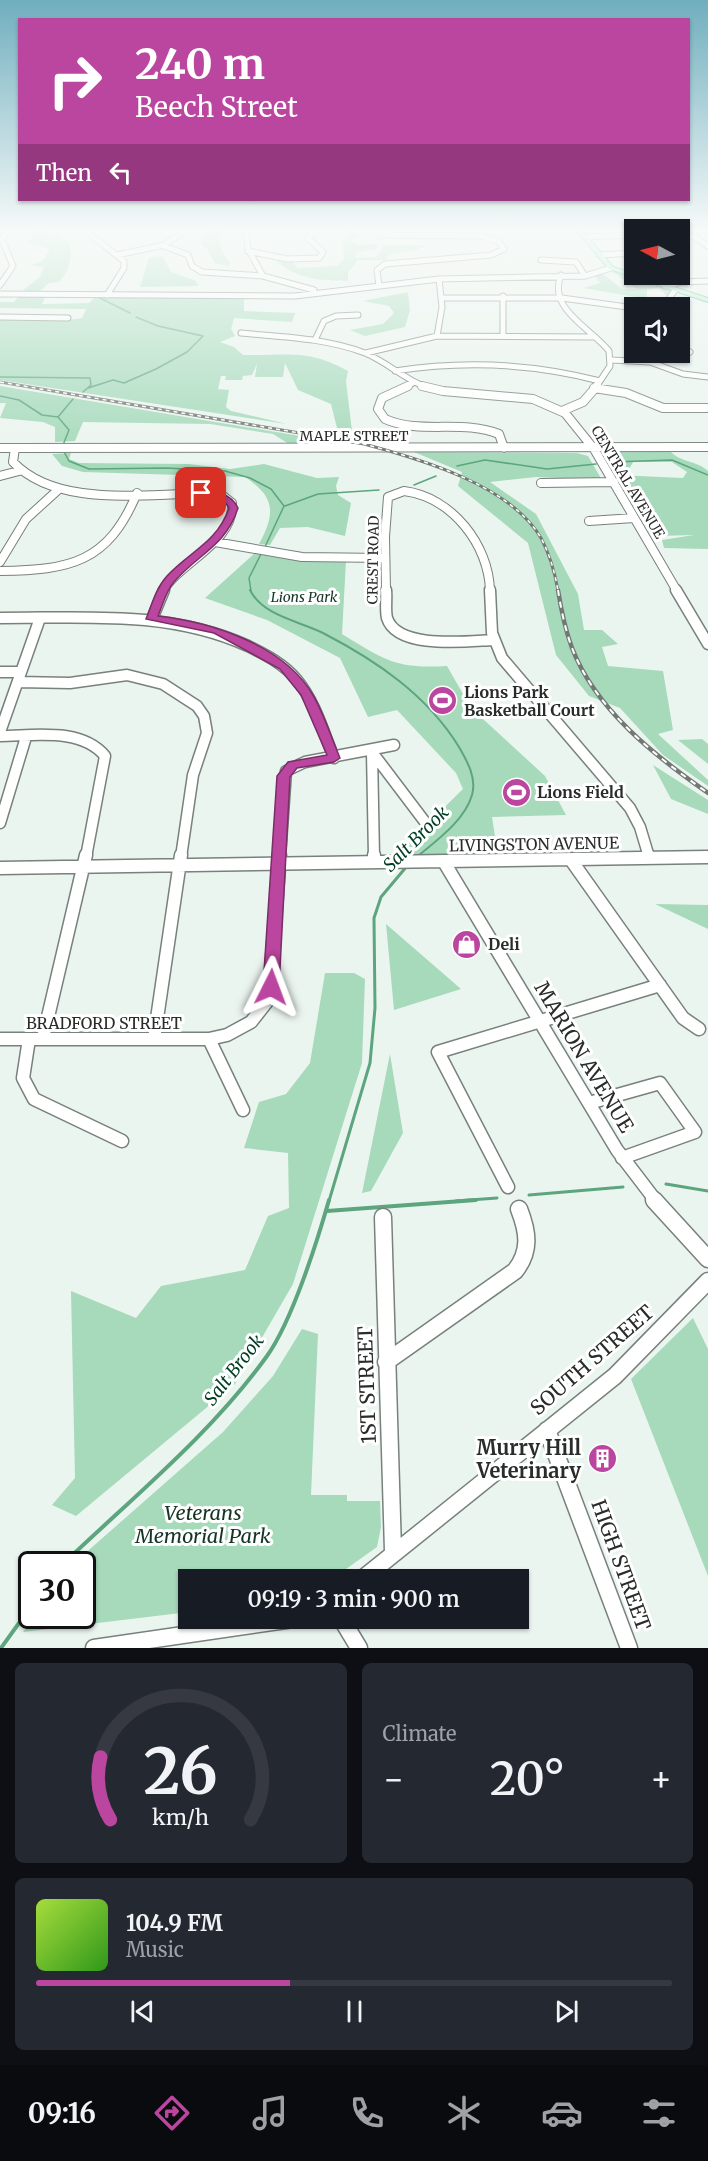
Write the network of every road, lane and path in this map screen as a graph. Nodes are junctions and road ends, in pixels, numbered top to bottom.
1 (440, 306) edge
2 (503, 306) edge
3 (563, 306) edge
4 (358, 315) dead end
5 (0, 317) edge
6 (68, 318) dead end
7 (241, 333) dead end
8 (437, 336) junction
9 (503, 336) junction
10 (594, 337) junction
11 (315, 340) junction
12 (351, 348) junction
13 (340, 353) dead end
14 (366, 353) junction
15 (612, 360) junction
16 (395, 371) junction
17 (708, 377) edge
18 (600, 381) junction
19 (413, 383) junction
20 (594, 388) junction
21 (708, 408) edge
22 (562, 411) junction
23 (708, 447) edge
24 (0, 448) edge
25 (15, 448) junction
26 (504, 448) junction
27 (594, 448) junction
28 (19, 471) junction
29 (0, 476) edge
30 (614, 482) junction
31 (541, 483) dead end
32 (59, 489) junction
33 (136, 493) junction
34 (634, 518) junction
35 (589, 521) dead end
36 (214, 542) junction
37 (385, 558) junction
38 (0, 562) edge
39 (0, 571) edge
40 (0, 618) edge
41 (40, 618) junction
42 (152, 619) junction
43 (493, 640) junction
44 (708, 644) edge
45 (0, 672) edge
46 (20, 677) junction
47 (0, 734) edge
48 (26, 737) junction
49 (394, 745) dead end
50 (372, 752) junction
51 (334, 758) junction
52 (425, 822) dead end
53 (0, 823) edge
54 (708, 857) edge
55 (649, 858) junction
56 (571, 860) junction
57 (374, 862) junction
58 (444, 862) junction
59 (277, 863) junction
60 (181, 865) junction
61 (84, 866) junction
62 (0, 868) edge
63 (660, 985) junction
64 (540, 1021) junction
65 (699, 1029) dead end
66 (36, 1038) junction
67 (0, 1039) edge
68 (154, 1039) junction
69 (209, 1039) junction
70 (589, 1103) junction
71 (243, 1110) dead end
72 (122, 1141) dead end
73 (622, 1158) junction
74 (508, 1187) dead end
75 (519, 1209) dead end
76 (383, 1217) dead end
77 (708, 1259) edge
78 (708, 1281) edge
79 (386, 1362) junction
80 (547, 1430) junction
81 (393, 1551) junction
82 (373, 1569) edge
83 (224, 1629) edge
84 (348, 1629) edge
85 (94, 1648) edge
86 (359, 1648) edge
87 (629, 1648) edge

1 - 8 street
2 - 9 street
3 - 10 street
4 - 11 street
5 - 6 street
7 - 11 street, CENTRAL AVENUE
8 - 9 street
8 - 14 street
9 - 10 street
10 - 15 street
11 - 12 street, CENTRAL AVENUE
12 - 13 street
12 - 14 street, CENTRAL AVENUE
14 - 16 street, CENTRAL AVENUE
15 - 17 street
15 - 18 street
16 - 18 street
16 - 19 street, CENTRAL AVENUE
18 - 20 street
19 - 22 street, CENTRAL AVENUE
19 - 26 street
20 - 21 street
20 - 22 street
22 - 27 street, CENTRAL AVENUE
23 - 27 street, MAPLE STREET
24 - 25 street, MAPLE STREET
25 - 26 street, MAPLE STREET
25 - 28 street
26 - 27 street, MAPLE STREET
27 - 30 street, CENTRAL AVENUE
28 - 29 street
28 - 32 street
30 - 31 street
30 - 34 street, CENTRAL AVENUE
32 - 33 street
32 - 38 street
33 - 36 street
33 - 39 street
34 - 35 street
34 - 44 street, CENTRAL AVENUE
36 - 37 street
36 - 42 street
37 - 43 street, CREST ROAD
37 - 43 street, CREST ROAD
40 - 41 street
41 - 42 street
41 - 46 street
42 - 51 street
43 - 55 street
45 - 46 street
46 - 47 street
46 - 60 street
47 - 48 street
48 - 53 street
48 - 61 street
49 - 50 street
50 - 51 street
50 - 52 street
50 - 57 street
51 - 59 street, BRADFORD STREET
54 - 55 street, LIVINGSTON AVENUE
55 - 56 street, LIVINGSTON AVENUE
56 - 58 street, LIVINGSTON AVENUE
56 - 63 street
57 - 58 street, LIVINGSTON AVENUE
57 - 59 street, LIVINGSTON AVENUE
58 - 64 street, MARION AVENUE
59 - 60 street, LIVINGSTON AVENUE
59 - 69 street, BRADFORD STREET
60 - 61 street, LIVINGSTON AVENUE
60 - 68 street
61 - 62 street, LIVINGSTON AVENUE
61 - 66 street
63 - 64 street
63 - 65 street
64 - 70 street, MARION AVENUE
64 - 74 street
66 - 67 street, BRADFORD STREET
66 - 68 street, BRADFORD STREET
66 - 72 street
68 - 69 street, BRADFORD STREET
69 - 71 street
70 - 73 street, MARION AVENUE
70 - 73 street
73 - 77 street, MARION AVENUE
75 - 79 street
76 - 79 street, 1ST STREET
78 - 80 street, SOUTH STREET
79 - 81 street, 1ST STREET
80 - 81 street, SOUTH STREET
80 - 87 street, HIGH STREET
81 - 82 street, SOUTH STREET
83 - 85 street
84 - 86 street

